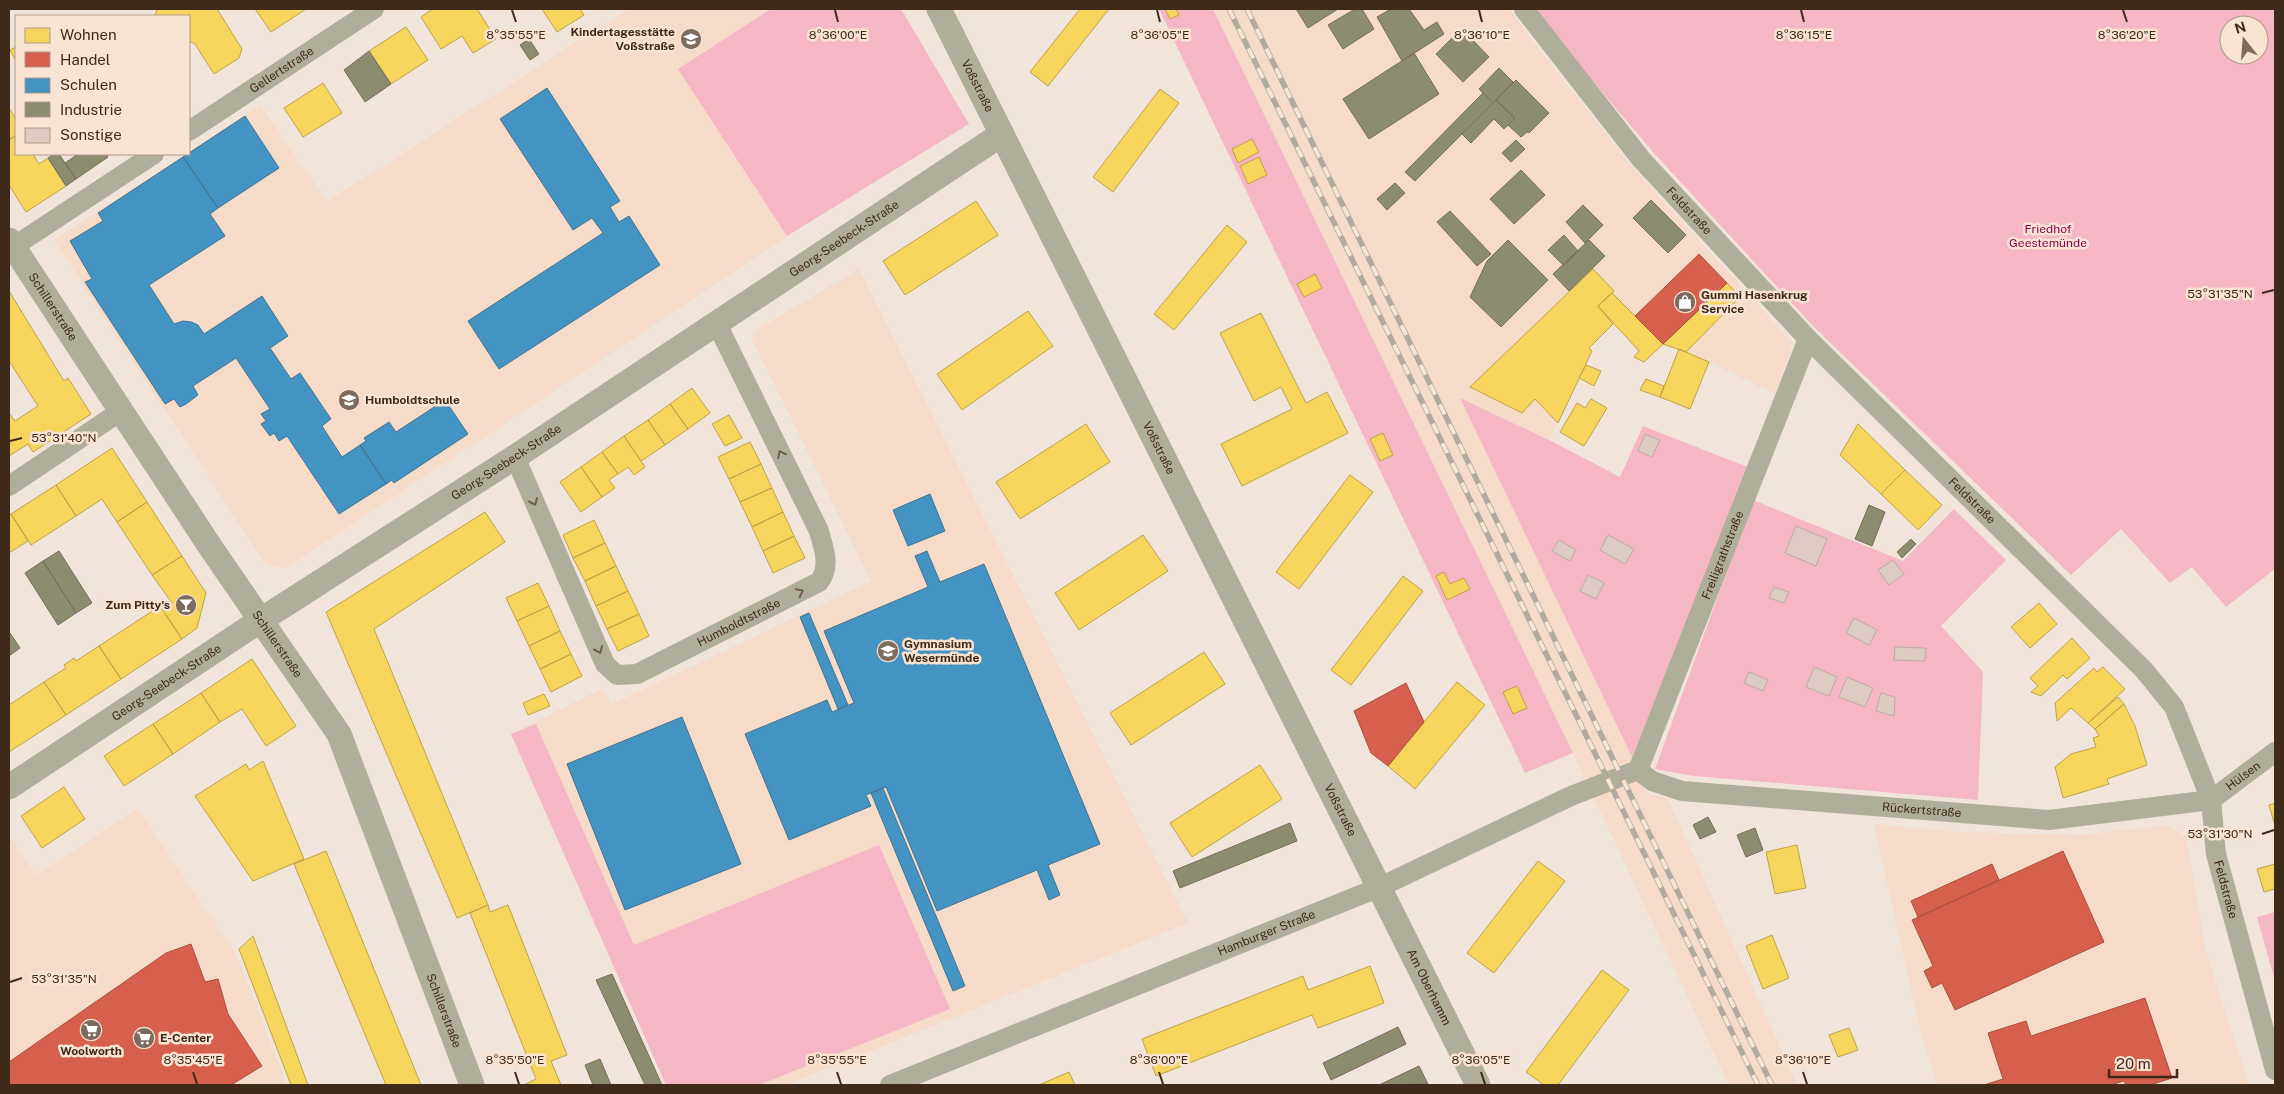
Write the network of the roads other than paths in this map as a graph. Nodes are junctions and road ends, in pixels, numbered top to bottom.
1 (374, 9) edge
2 (939, 9) edge
3 (1524, 9) edge
4 (190, 130) edge
5 (1002, 134) junction
6 (152, 155) edge
7 (11, 244) edge
8 (716, 322) junction
9 (1808, 339) junction
10 (121, 411) junction
11 (515, 457) junction
12 (9, 486) edge
13 (261, 620) junction
14 (2275, 752) edge
15 (1641, 761) junction
16 (9, 787) edge
17 (2211, 800) junction
18 (1380, 887) junction
19 (2270, 1036) edge
20 (2275, 1070) edge
21 (472, 1085) edge
22 (890, 1085) edge
23 (1478, 1085) edge

1 - 4 street, Gellertstraße
2 - 5 street, Voßstraße
3 - 9 street, Feldstraße
5 - 8 street, Georg-Seebeck-Straße
5 - 18 street, Voßstraße
6 - 7 street
7 - 10 street, Schillerstraße
8 - 11 street, Georg-Seebeck-Straße
11 -> 8 street, Humboldtstraße
9 - 15 street, Freiligrathstraße
9 - 17 street, Feldstraße
10 - 12 street
10 - 13 street, Schillerstraße
11 - 13 street, Georg-Seebeck-Straße
13 - 16 street, Georg-Seebeck-Straße
13 - 21 street, Schillerstraße
14 - 17 street, Hülsen
15 - 17 street, Rückertstraße
15 - 18 street, Hamburger Straße
17 - 19 street, Feldstraße
18 - 22 street, Hamburger Straße
18 - 23 street, Am Oberhamm
19 - 20 street, Feldstraße

